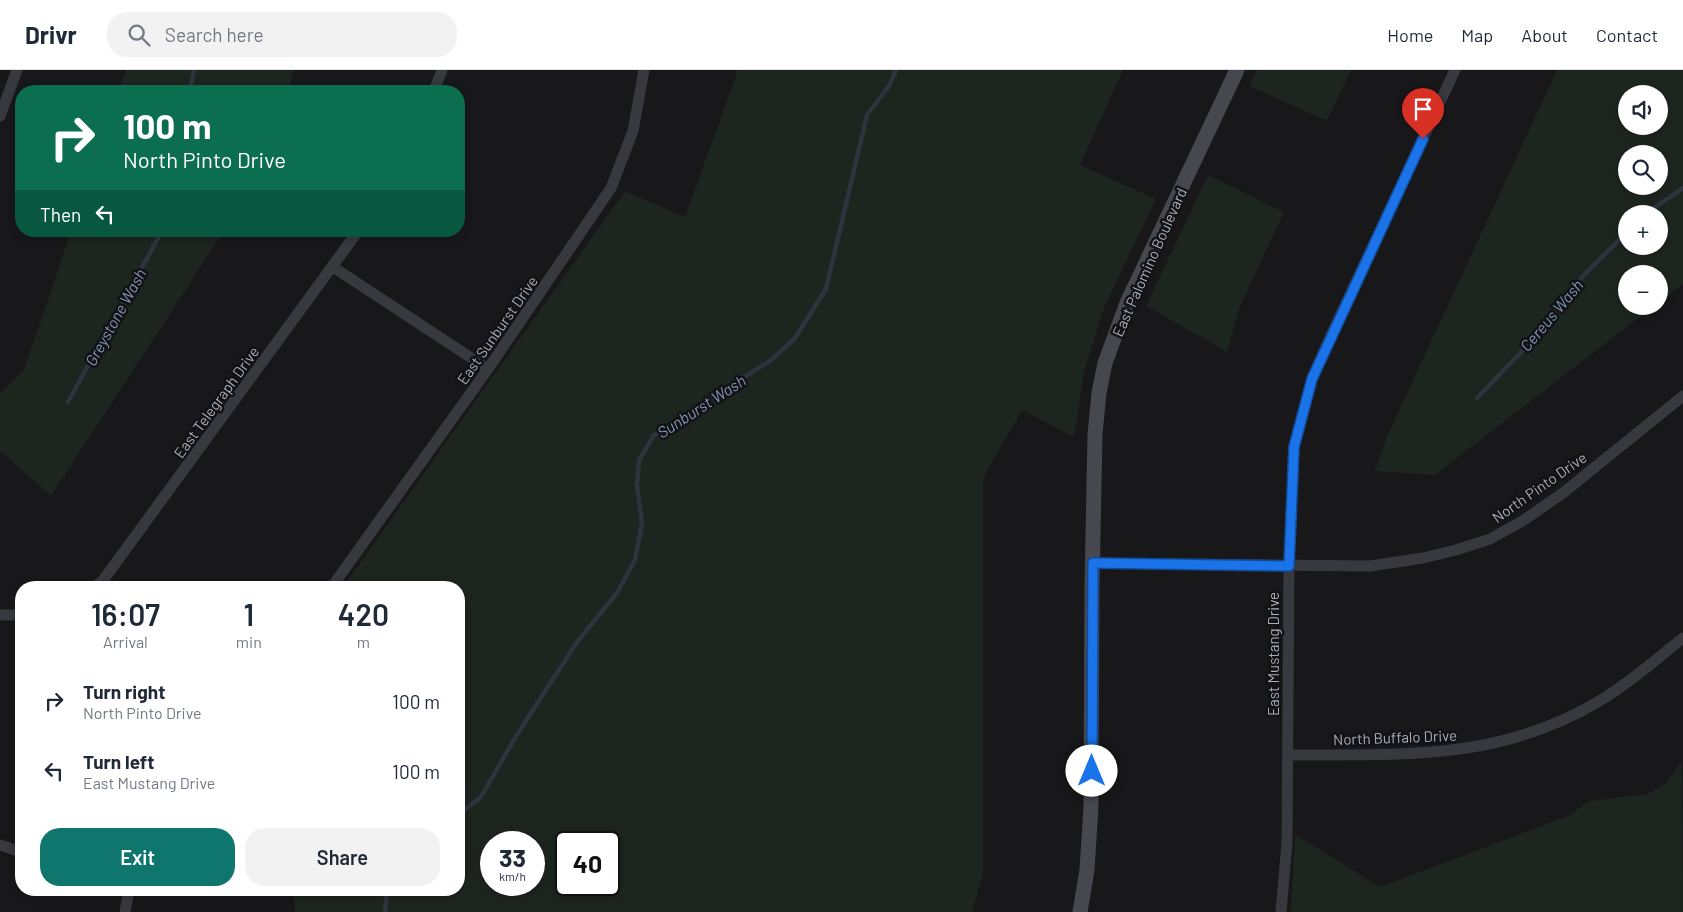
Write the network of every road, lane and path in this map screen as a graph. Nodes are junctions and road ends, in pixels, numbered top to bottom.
1 (16, 70) edge
2 (442, 70) edge
3 (644, 70) edge
4 (1237, 70) edge
5 (1455, 70) edge
6 (436, 85) edge
7 (0, 116) edge
8 (354, 237) edge
9 (333, 267) junction
10 (488, 369) junction
11 (1683, 396) edge
12 (1093, 563) junction
13 (1289, 566) junction
14 (102, 581) edge
15 (336, 581) edge
16 (0, 615) edge
17 (15, 615) edge
18 (1683, 638) edge
19 (1288, 755) junction
20 (0, 845) edge
21 (15, 850) edge
22 (128, 896) edge
23 (125, 912) edge
24 (1080, 912) edge
25 (1281, 912) edge

1 - 7 street
2 - 6 street
3 - 10 street, East Sunburst Drive
4 - 12 street, East Palomino Boulevard
5 - 13 street, East Mustang Drive
8 - 9 street, East Telegraph Drive
9 - 10 street
9 - 14 street, East Telegraph Drive
10 - 15 street, East Sunburst Drive
11 - 13 street, North Pinto Drive
12 - 13 street, North Pinto Drive
12 - 24 street, East Palomino Boulevard
13 - 19 street, East Mustang Drive
16 - 17 street
18 - 19 street, North Buffalo Drive
19 - 25 street, East Mustang Drive
20 - 21 street
22 - 23 street

